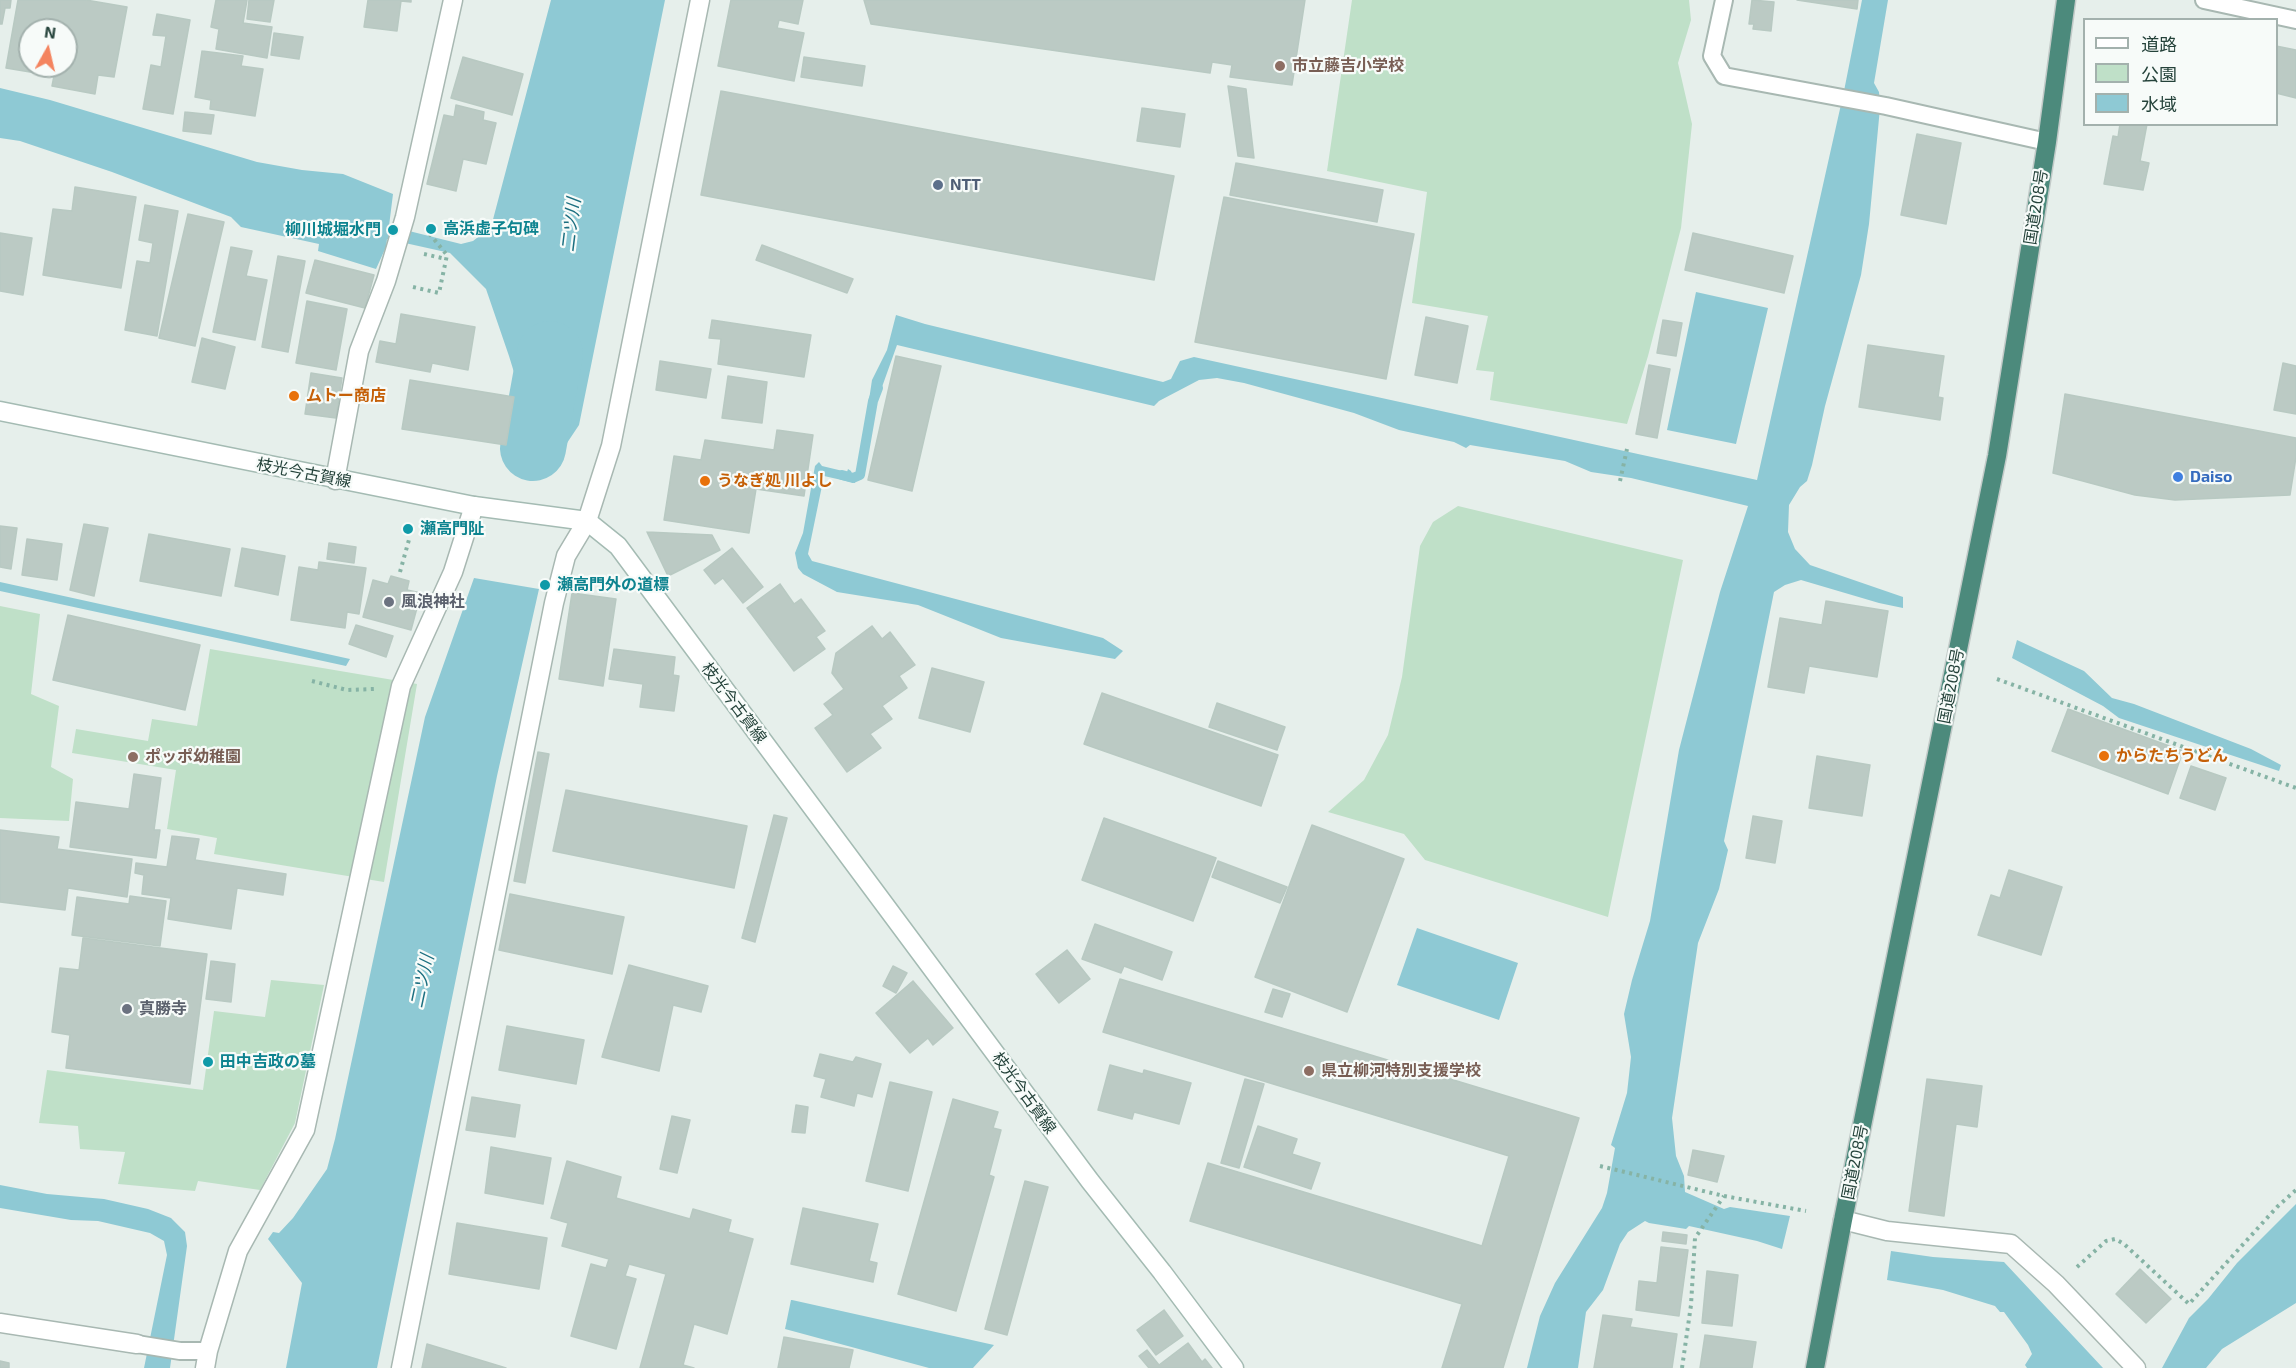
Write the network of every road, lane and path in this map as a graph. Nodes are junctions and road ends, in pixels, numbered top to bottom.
1 (453, 0) edge
2 (700, 0) edge
3 (1724, 0) edge
4 (2066, 0) edge
5 (2204, 0) edge
6 (2296, 20) edge
7 (2046, 142) junction
8 (431, 235) dead end
9 (386, 281) junction
10 (0, 411) edge
11 (1627, 449) dead end
12 (335, 480) junction
13 (1620, 481) dead end
14 (474, 506) junction
15 (587, 521) junction
16 (410, 536) dead end
17 (400, 572) dead end
18 (1997, 679) dead end
19 (312, 681) dead end
20 (401, 686) junction
21 (2296, 788) edge
22 (1600, 1166) dead end
23 (2296, 1190) edge
24 (1724, 1196) junction
25 (1806, 1211) dead end
26 (1843, 1222) junction
27 (2056, 1284) junction
28 (0, 1323) edge
29 (137, 1344) joint
30 (207, 1359) edge
31 (401, 1368) edge
32 (1234, 1368) edge
33 (1682, 1368) edge
34 (1815, 1368) edge
35 (2136, 1368) edge

1 - 9 street
2 - 15 street
3 - 7 lane
4 - 7 highway, 国道208号
5 - 6 lane
7 - 26 highway, 国道208号
8 - 9 path
9 - 12 street
10 - 12 street, 枝光今古賀線
11 - 13 path
12 - 14 street, 枝光今古賀線
14 - 15 street, 枝光今古賀線
14 - 20 street
15 - 31 street
15 - 32 street, 枝光今古賀線
16 - 17 path
18 - 21 path
19 - 20 path
20 - 30 street
22 - 24 path
23 - 27 path
24 - 25 path
24 - 33 path
26 - 27 street
26 - 34 highway, 国道208号
27 - 35 street
28 - 29 street
29 - 30 lane

